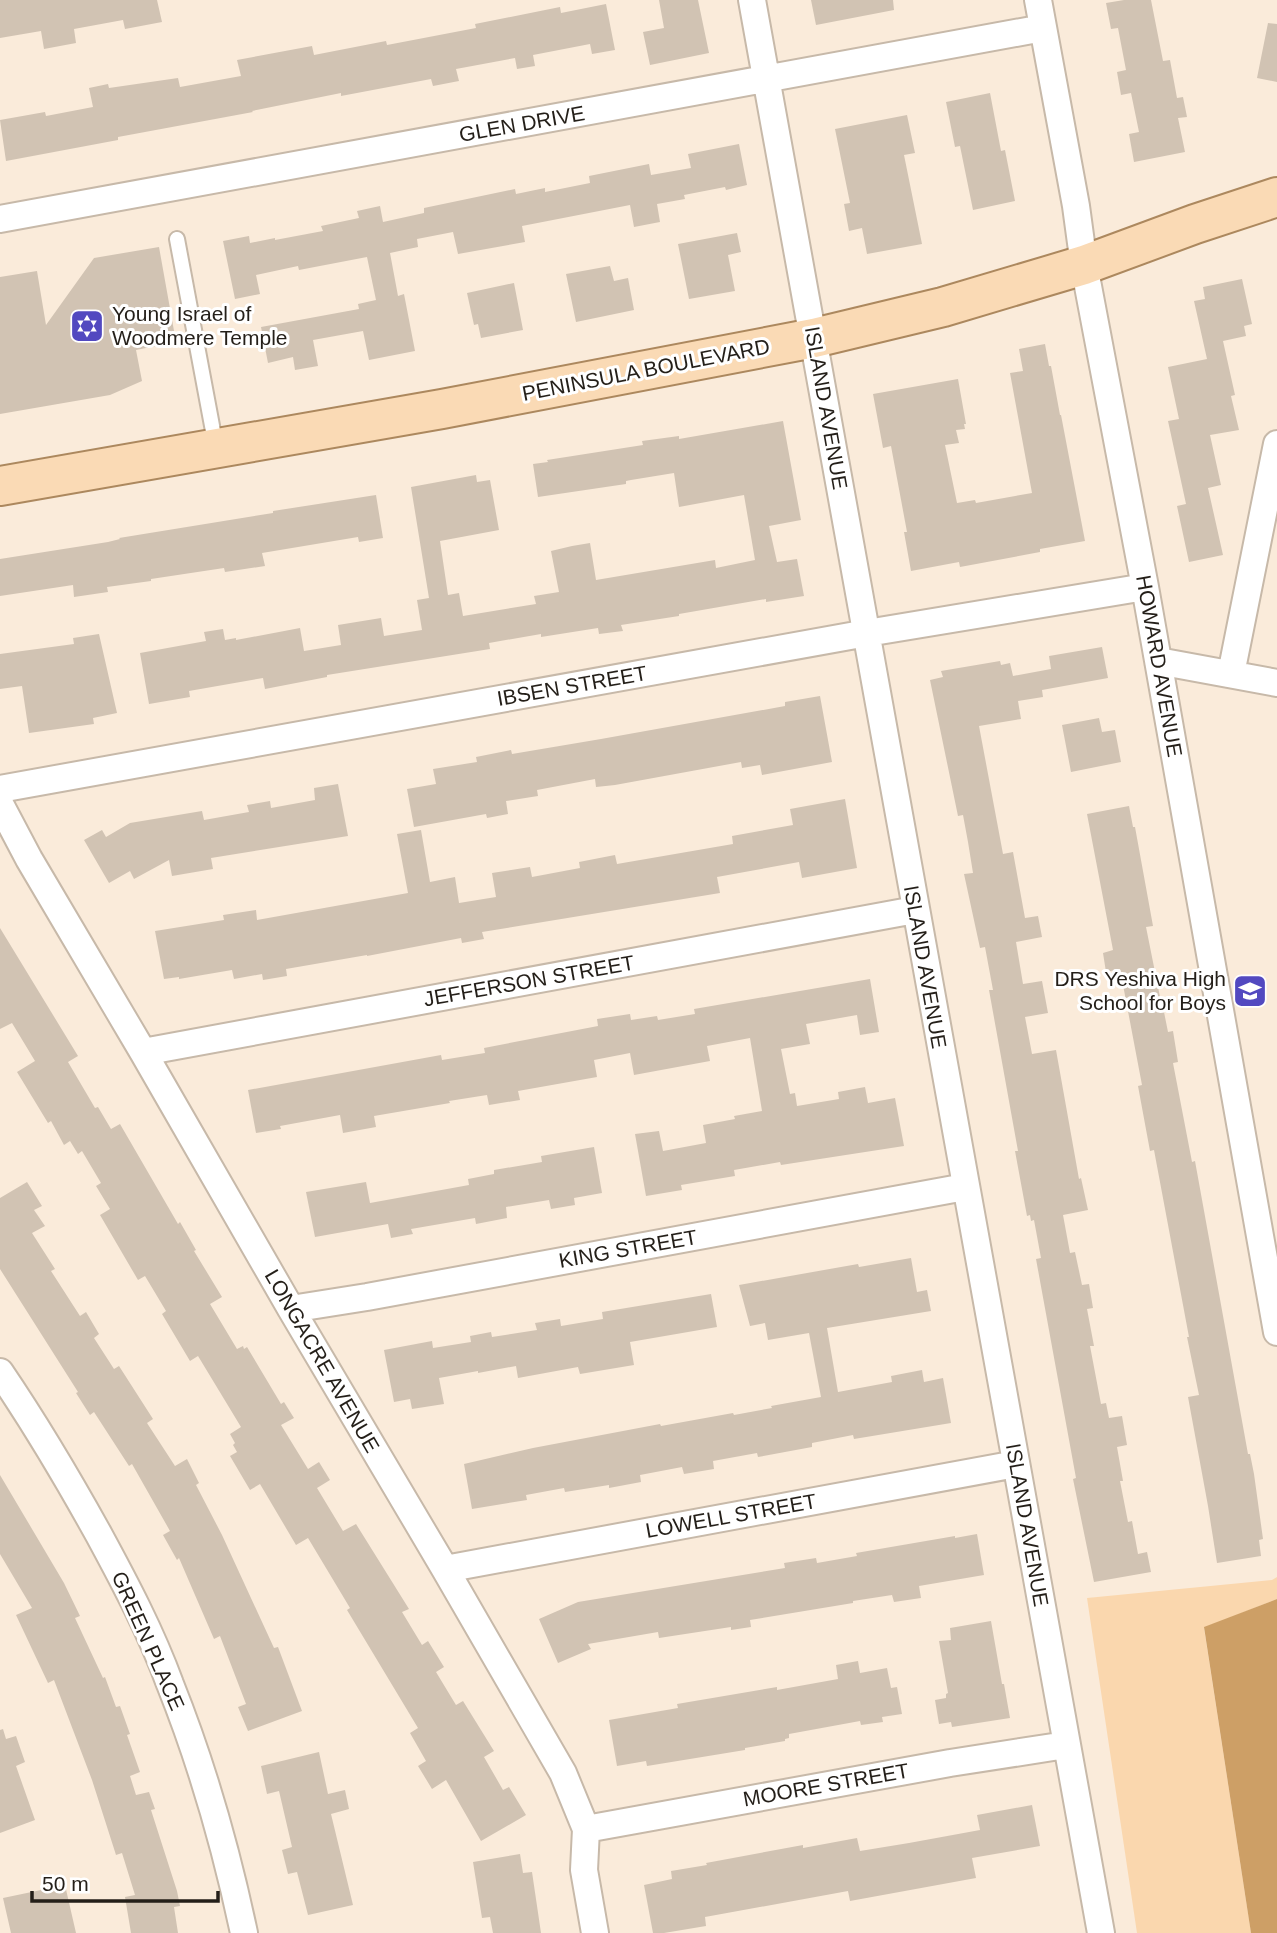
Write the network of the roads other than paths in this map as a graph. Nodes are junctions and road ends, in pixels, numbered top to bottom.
1 (752, 0) edge
2 (1038, 0) edge
3 (1043, 28) junction
4 (766, 80) junction
5 (1277, 197) edge
6 (0, 219) edge
7 (177, 239) dead end
8 (1084, 265) junction
9 (814, 338) junction
10 (1277, 444) edge
11 (216, 448) junction
12 (0, 486) edge
13 (1145, 587) junction
14 (867, 633) junction
15 (1158, 661) junction
16 (1231, 674) junction
17 (1277, 683) edge
18 (0, 789) edge
19 (0, 804) edge
20 (915, 910) junction
21 (143, 1052) junction
22 (965, 1187) junction
23 (291, 1309) junction
24 (1277, 1332) edge
25 (0, 1372) edge
26 (1016, 1464) junction
27 (445, 1569) junction
28 (1066, 1745) junction
29 (586, 1829) junction
30 (244, 1933) edge
31 (595, 1933) edge
32 (1101, 1933) edge

1 - 4 street, ISLAND AVENUE
2 - 3 street, HOWARD AVENUE
3 - 4 street, GLEN DRIVE
3 - 8 street, HOWARD AVENUE
4 - 6 street, GLEN DRIVE
4 - 9 street, ISLAND AVENUE
5 - 8 main road, PENINSULA BOULEVARD
7 - 11 lane
8 - 9 main road, PENINSULA BOULEVARD
8 - 13 street, HOWARD AVENUE
9 - 11 main road, PENINSULA BOULEVARD
9 - 14 street, ISLAND AVENUE
10 - 16 street
11 - 12 main road, PENINSULA BOULEVARD
13 - 14 street, IBSEN STREET
13 - 15 street, HOWARD AVENUE
14 - 18 street, IBSEN STREET
14 - 20 street, ISLAND AVENUE
15 - 16 street
15 - 24 street, HOWARD AVENUE
16 - 17 street
19 - 21 street, LONGACRE AVENUE
20 - 21 street, JEFFERSON STREET
20 - 22 street, ISLAND AVENUE
21 - 23 street, LONGACRE AVENUE
22 - 23 street, KING STREET
22 - 26 street, ISLAND AVENUE
23 - 27 street, LONGACRE AVENUE
25 - 30 street, GREEN PLACE
26 - 27 street, LOWELL STREET
26 - 28 street, ISLAND AVENUE
27 - 29 street, LONGACRE AVENUE
28 - 29 street, MOORE STREET
28 - 32 street, ISLAND AVENUE
29 - 31 street, LONGACRE AVENUE

